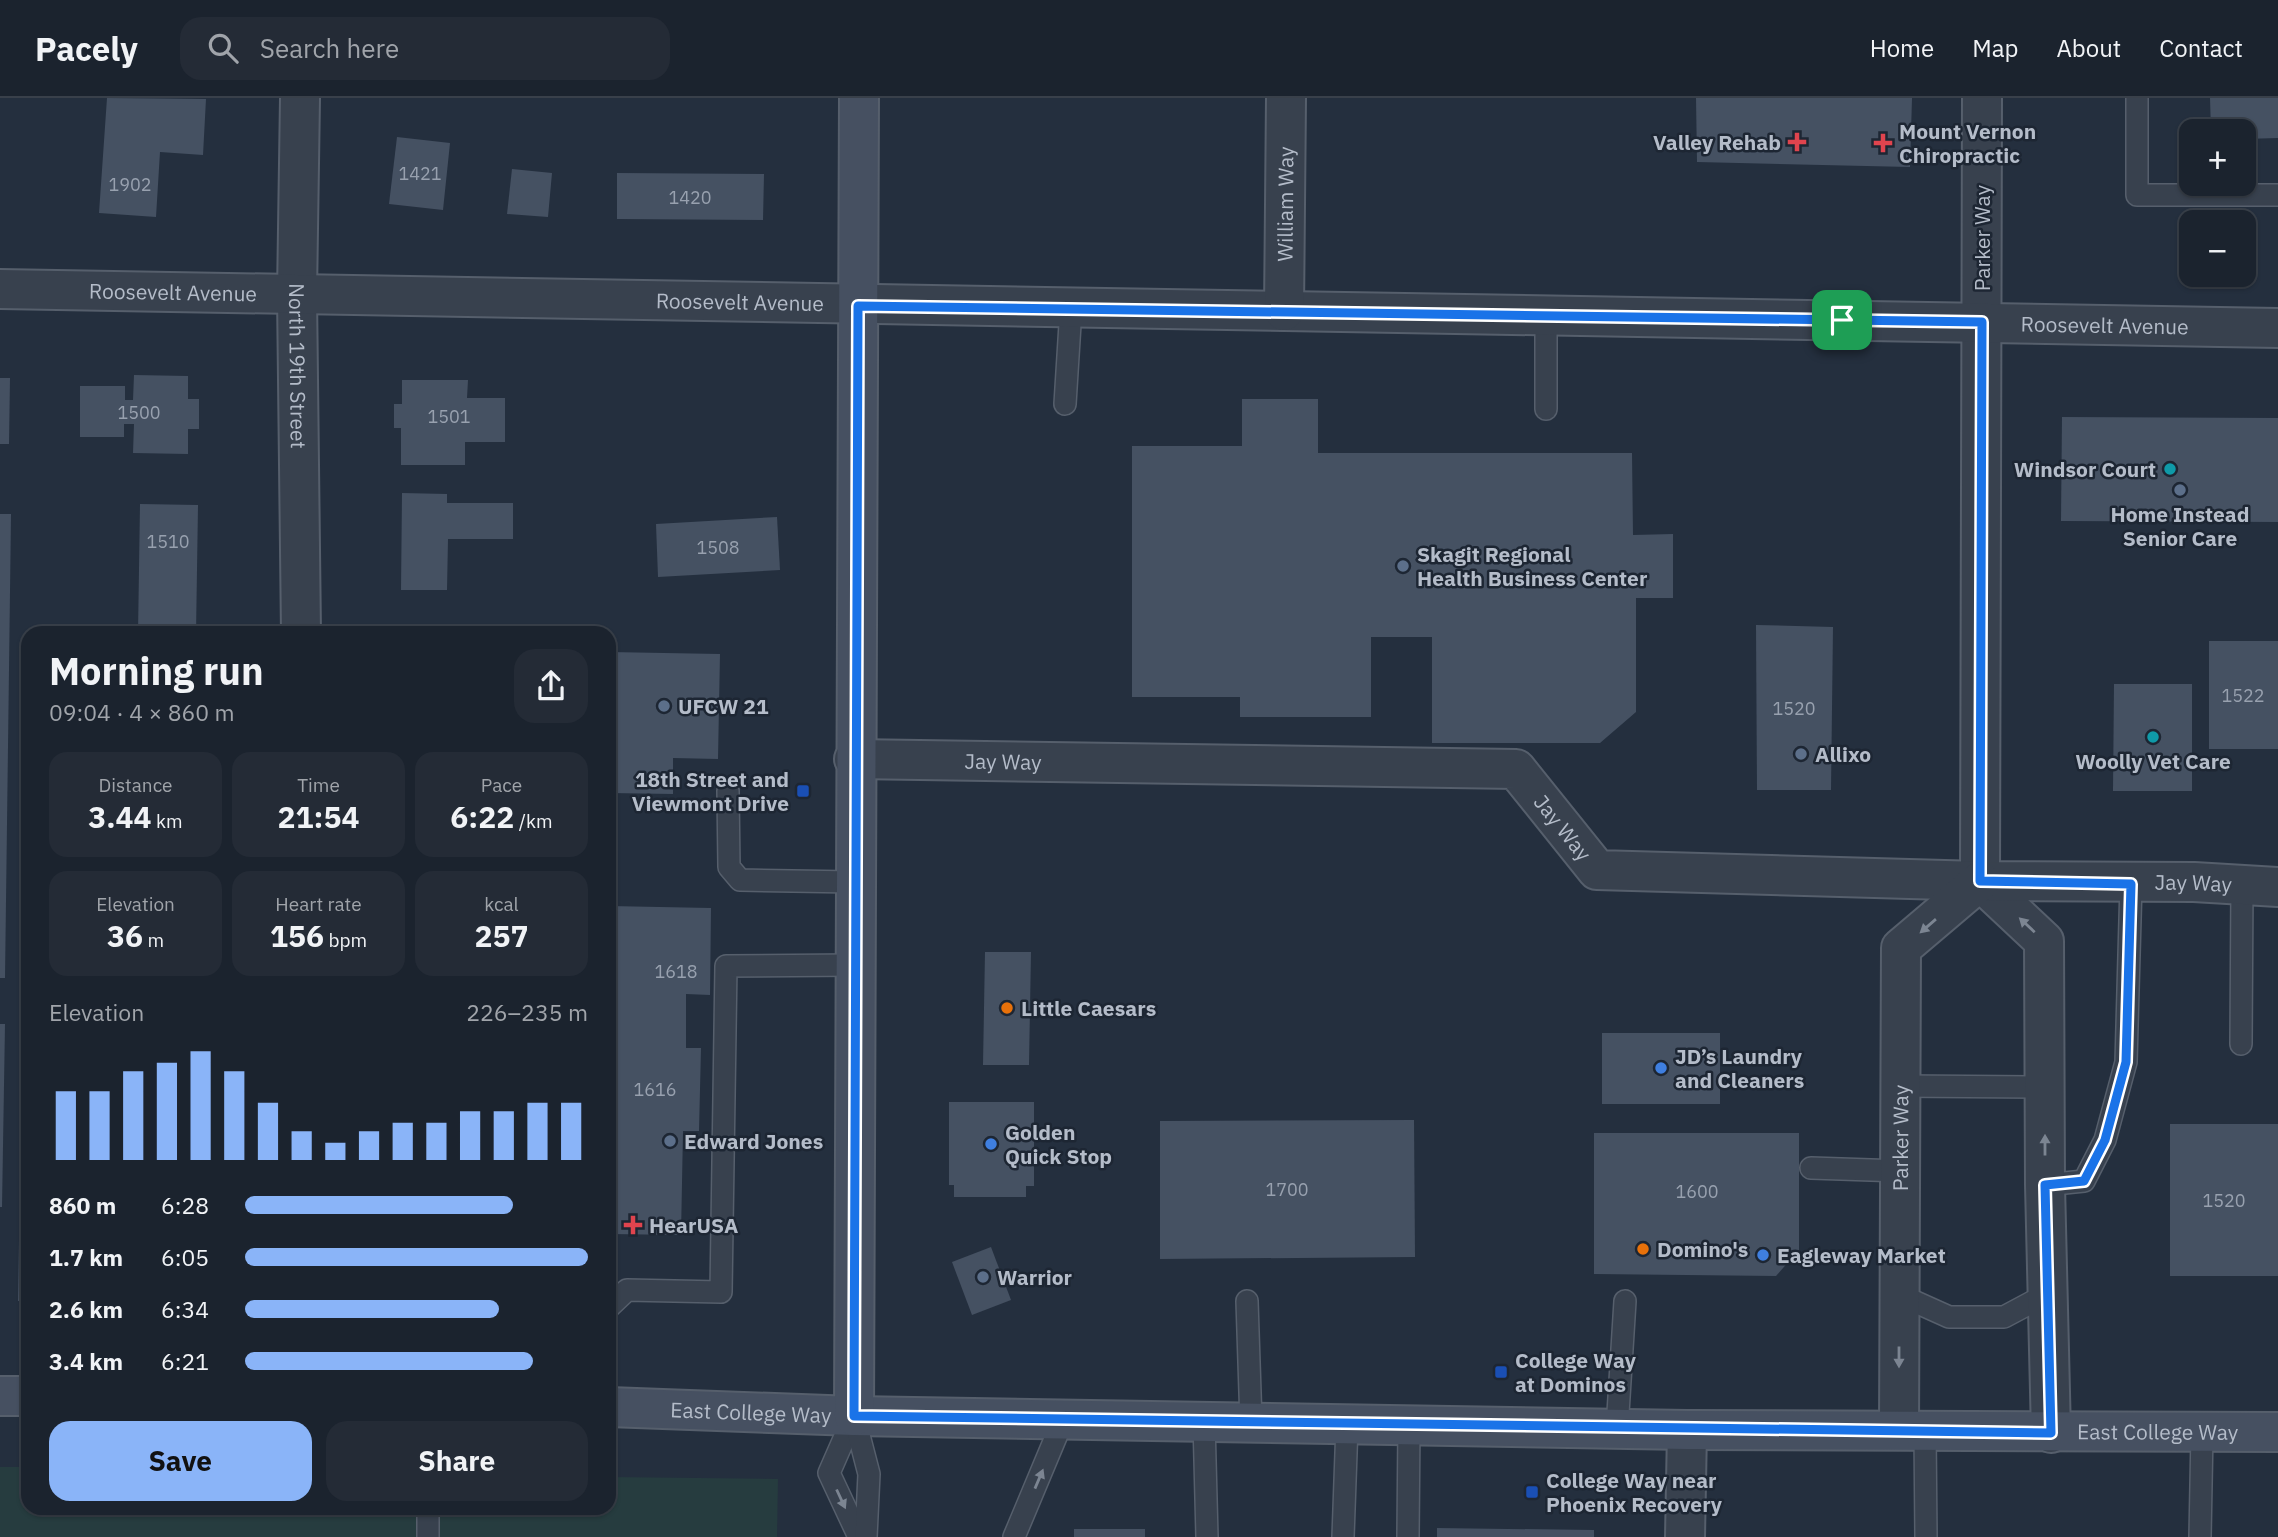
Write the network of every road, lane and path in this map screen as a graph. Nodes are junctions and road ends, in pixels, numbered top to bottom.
1 (300, 98) edge
2 (859, 98) edge
3 (1286, 98) edge
4 (1982, 98) edge
5 (2137, 98) edge
6 (2278, 195) edge
7 (0, 289) edge
8 (297, 294) junction
9 (858, 306) junction
10 (1071, 308) junction
11 (1284, 311) junction
12 (1546, 315) junction
13 (1982, 322) junction
14 (2278, 328) edge
15 (1065, 404) dead end
16 (1546, 409) dead end
17 (300, 626) edge
18 (854, 759) junction
19 (728, 791) dead end
20 (1980, 881) junction
21 (854, 882) junction
22 (2131, 884) junction
23 (2260, 886) edge
24 (854, 965) junction
25 (2241, 1045) dead end
26 (1901, 1086) junction
27 (2044, 1087) junction
28 (1811, 1168) dead end
29 (1901, 1171) junction
30 (2045, 1185) junction
31 (2049, 1293) junction
32 (1900, 1295) junction
33 (616, 1300) edge
34 (1247, 1301) dead end
35 (1625, 1301) dead end
36 (0, 1396) edge
37 (21, 1396) edge
38 (616, 1407) edge
39 (854, 1416) junction
40 (1063, 1420) junction
41 (1205, 1422) junction
42 (1251, 1423) junction
43 (1347, 1425) junction
44 (1409, 1425) junction
45 (1618, 1429) junction
46 (1687, 1430) junction
47 (1912, 1431) junction
48 (2278, 1432) edge
49 (2051, 1433) junction
50 (2202, 1433) junction
51 (428, 1515) edge
52 (428, 1537) edge
53 (859, 1537) edge
54 (866, 1537) edge
55 (1014, 1537) edge
56 (1207, 1537) edge
57 (1343, 1537) edge
58 (1408, 1537) edge
59 (1685, 1537) edge
60 (1926, 1537) edge
61 (2200, 1537) edge

1 - 8 street, North 19th Street
2 - 9 main road
3 - 11 street, William Way
4 - 13 street, Parker Way
5 - 6 lane
7 - 8 street, Roosevelt Avenue
8 - 9 street, Roosevelt Avenue
8 - 17 street, North 19th Street
9 - 10 street, Roosevelt Avenue
9 - 18 main road
10 - 11 street, Roosevelt Avenue
10 - 15 lane
11 - 12 street, Roosevelt Avenue
12 - 13 street, Roosevelt Avenue
12 - 16 lane
13 - 14 street, Roosevelt Avenue
13 - 20 street, Parker Way
18 - 20 street, Jay Way
18 - 21 main road
19 - 21 lane
20 - 22 street, Jay Way
20 -> 26 street, Parker Way
27 -> 20 street
21 - 24 main road
22 - 23 street, Jay Way
22 - 30 lane
23 - 25 lane
24 - 33 lane
24 - 39 main road
26 - 27 lane
26 - 29 street, Parker Way
30 -> 27 street
28 - 29 lane
29 - 32 street, Parker Way
30 - 31 street
31 - 32 lane
31 - 49 street
32 -> 47 street, Parker Way
34 - 42 lane
35 - 45 lane
36 - 37 main road
38 - 39 main road, East College Way
39 - 40 main road, East College Way
39 -> 53 lane
39 - 54 lane
40 - 41 main road, East College Way
55 -> 40 lane
41 - 42 main road, East College Way
41 - 56 lane
42 - 43 main road, East College Way
43 - 44 main road, East College Way
43 - 57 lane
44 - 45 main road, East College Way
44 - 58 lane
45 - 46 main road, East College Way
46 - 47 main road, East College Way
46 - 59 street
47 - 49 main road, East College Way
47 - 60 lane
48 - 50 main road, East College Way
49 - 50 main road, East College Way
50 - 61 lane
51 - 52 lane

